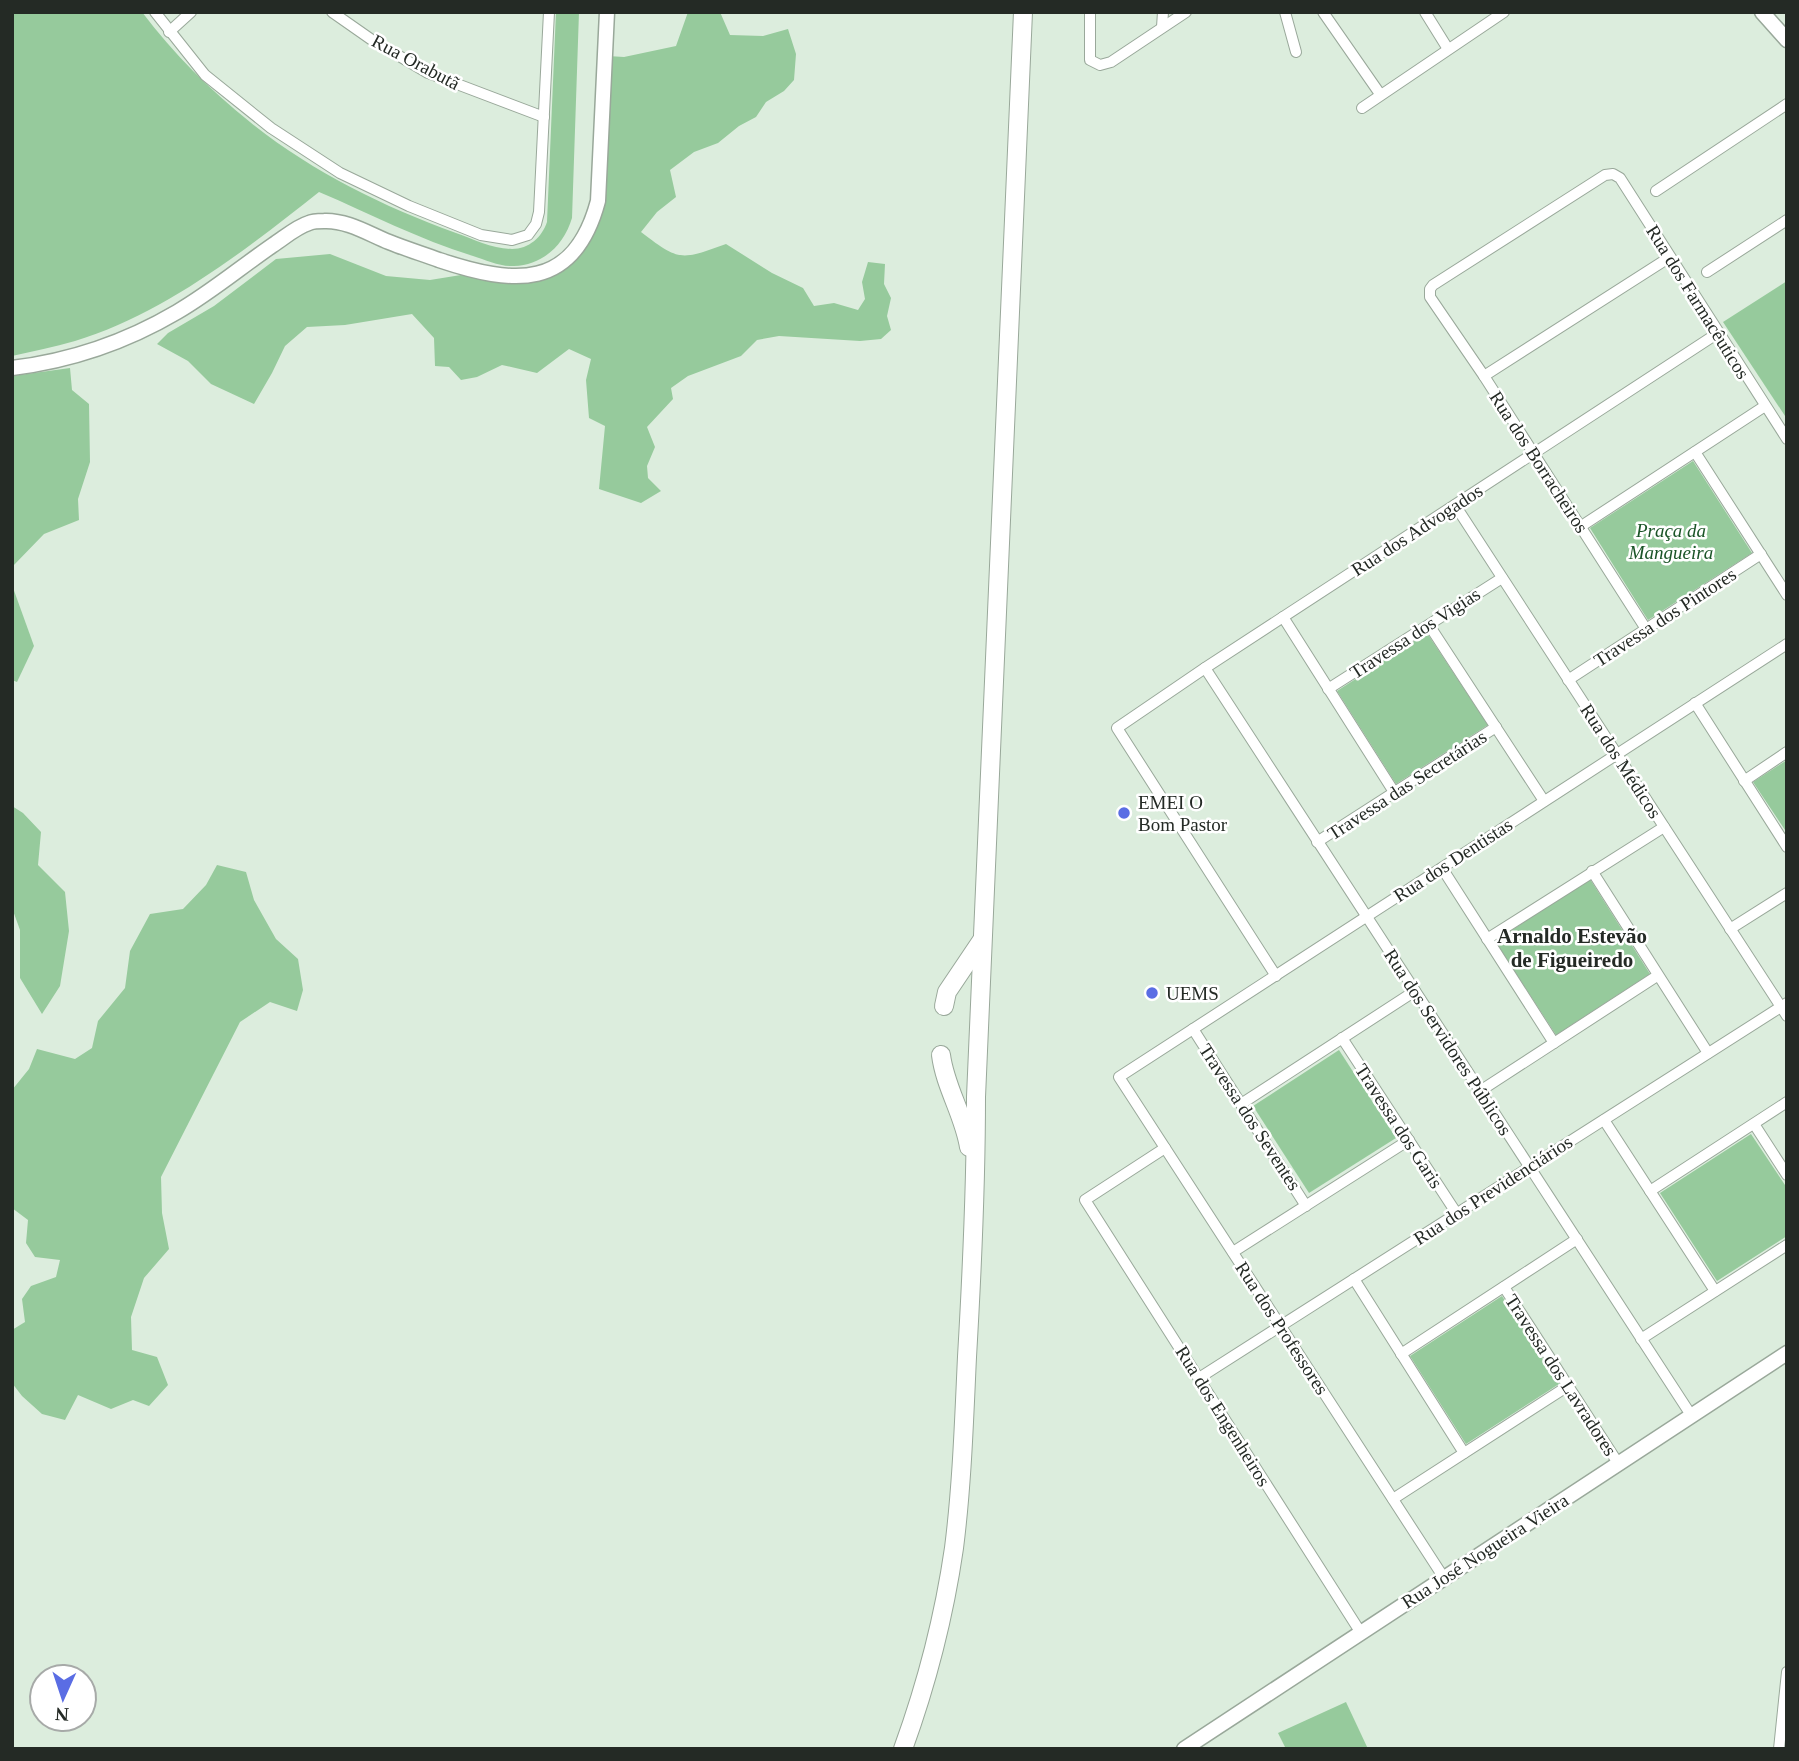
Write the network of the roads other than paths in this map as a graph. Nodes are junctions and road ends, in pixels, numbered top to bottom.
1 (155, 12) edge
2 (191, 12) edge
3 (332, 12) edge
4 (549, 12) edge
5 (607, 12) edge
6 (1023, 12) edge
7 (1090, 12) edge
8 (1163, 12) edge
9 (1186, 12) edge
10 (1285, 12) edge
11 (1323, 12) edge
12 (1424, 12) edge
13 (1504, 12) edge
14 (1762, 12) edge
15 (1162, 27) junction
16 (169, 32) junction
17 (1787, 40) edge
18 (1448, 49) junction
19 (1296, 52) dead end
20 (1380, 94) junction
21 (1787, 104) edge
22 (1362, 108) dead end
23 (544, 117) junction
24 (1656, 191) dead end
25 (1787, 220) edge
26 (1671, 257) junction
27 (1707, 272) dead end
28 (1430, 297) joint
29 (1718, 333) junction
30 (12, 368) edge
31 (1484, 376) junction
32 (1765, 406) junction
33 (1787, 439) edge
34 (1695, 452) junction
35 (1534, 454) junction
36 (1455, 505) junction
37 (1580, 527) junction
38 (1761, 554) junction
39 (1502, 578) junction
40 (1787, 595) edge
41 (1283, 617) junction
42 (1429, 625) junction
43 (1646, 629) junction
44 (1787, 643) edge
45 (1205, 668) junction
46 (1568, 680) junction
47 (1328, 689) junction
48 (1695, 703) junction
49 (1496, 727) junction
50 (1787, 752) edge
51 (1617, 754) junction
52 (1744, 781) junction
53 (1394, 792) junction
54 (1544, 801) junction
55 (1664, 827) junction
56 (1317, 842) junction
57 (1787, 847) edge
58 (1442, 868) junction
59 (1592, 872) junction
60 (1787, 892) edge
61 (1366, 917) junction
62 (1730, 929) junction
63 (983, 939) junction
64 (1487, 939) junction
65 (1276, 975) junction
66 (1657, 976) junction
67 (1415, 991) junction
68 (1784, 1005) edge
69 (944, 1006) dead end
70 (1787, 1016) edge
71 (1193, 1029) junction
72 (1342, 1038) junction
73 (1554, 1043) junction
74 (1708, 1053) junction
75 (942, 1055) dead end
76 (1119, 1077) joint
77 (1480, 1091) junction
78 (1787, 1102) edge
79 (1241, 1104) junction
80 (1604, 1120) junction
81 (1754, 1124) junction
82 (1409, 1140) junction
83 (1165, 1148) junction
84 (1530, 1167) junction
85 (1787, 1174) edge
86 (976, 1188) junction
87 (1650, 1191) junction
88 (1306, 1206) junction
89 (1457, 1214) junction
90 (1577, 1239) junction
91 (1787, 1245) edge
92 (1233, 1252) junction
93 (1354, 1279) junction
94 (1504, 1287) junction
95 (1715, 1291) junction
96 (1281, 1326) junction
97 (1641, 1339) junction
98 (1787, 1353) edge
99 (1401, 1354) junction
100 (1199, 1378) junction
101 (1568, 1386) junction
102 (1691, 1415) junction
103 (1464, 1453) junction
104 (1618, 1463) junction
105 (1393, 1499) junction
106 (1444, 1578) junction
107 (1361, 1633) junction
108 (1787, 1672) edge
109 (903, 1749) edge
110 (1184, 1749) edge
111 (1779, 1749) edge

1 - 16 street
2 - 16 street
3 - 23 street, Rua Orabutã
4 - 23 street
5 - 30 street
6 - 63 highway
7 - 15 street
8 - 15 street
9 - 15 street
10 - 19 street
11 - 20 street
12 - 18 street
13 - 18 street
14 - 17 street
16 - 23 street
18 - 20 street
20 - 22 street
21 - 24 street
25 - 27 street
26 - 28 street, Rua dos Farmacêuticos
26 - 29 street, Rua dos Farmacêuticos
26 - 31 street
28 - 31 street, Rua dos Borracheiros
29 - 32 street, Rua dos Farmacêuticos
29 - 35 street, Rua dos Advogados
31 - 35 street, Rua dos Borracheiros
32 - 33 street, Rua dos Farmacêuticos
32 - 34 street
34 - 37 street
34 - 38 street
35 - 36 street, Rua dos Advogados
35 - 37 street, Rua dos Borracheiros
36 - 39 street, Rua dos Médicos
36 - 41 street, Rua dos Advogados
37 - 43 street, Rua dos Borracheiros
38 - 40 street
38 - 43 street, Travessa dos Pintores
39 - 42 street, Travessa dos Vigias
39 - 46 street, Rua dos Médicos
41 - 45 street, Rua dos Advogados
41 - 47 street
42 - 47 street, Travessa dos Vigias
42 - 49 street
43 - 46 street, Travessa dos Pintores
44 - 48 street, Rua dos Dentistas
45 - 56 street, Rua dos Servidores Públicos
45 - 65 street, Rua dos Advogados
46 - 51 street, Rua dos Médicos
47 - 53 street
48 - 51 street, Rua dos Dentistas
48 - 52 street
49 - 53 street, Travessa das Secretárias
49 - 54 street
50 - 52 street
51 - 54 street, Rua dos Dentistas
51 - 55 street, Rua dos Médicos
52 - 57 street
53 - 56 street, Travessa das Secretárias
54 - 58 street, Rua dos Dentistas
55 - 59 street
55 - 62 street, Rua dos Médicos
56 - 61 street, Rua dos Servidores Públicos
58 - 61 street, Rua dos Dentistas
58 - 64 street
59 - 64 street
59 - 66 street
60 - 62 street
61 - 65 street, Rua dos Dentistas
61 - 67 street, Rua dos Servidores Públicos
62 - 68 street, Rua dos Médicos
63 - 69 highway
63 - 86 highway
64 - 73 street
65 - 71 street, Rua dos Dentistas
66 - 73 street
66 - 74 street
67 - 72 street
67 - 77 street, Rua dos Servidores Públicos
68 - 70 street, Rua dos Médicos
68 - 74 street, Rua dos Previdenciários
71 - 76 street, Rua dos Dentistas
71 - 79 street, Travessa dos Seventes
72 - 79 street
72 - 82 street, Travessa dos Garis
73 - 77 street
74 - 80 street, Rua dos Previdenciários
75 - 86 highway
76 - 83 street, Rua dos Professores
77 - 84 street, Rua dos Servidores Públicos
78 - 81 street
79 - 88 street, Travessa dos Seventes
80 - 84 street, Rua dos Previdenciários
80 - 87 street
81 - 85 street
81 - 87 street
82 - 88 street
82 - 89 street, Travessa dos Garis
83 - 92 street, Rua dos Professores
83 - 100 street, Rua dos Engenheiros
84 - 89 street, Rua dos Previdenciários
84 - 90 street, Rua dos Servidores Públicos
86 - 109 highway
87 - 95 street
88 - 92 street
89 - 93 street, Rua dos Previdenciários
90 - 94 street
90 - 97 street, Rua dos Servidores Públicos
91 - 95 street
92 - 96 street, Rua dos Professores
93 - 96 street, Rua dos Previdenciários
93 - 99 street
94 - 99 street
94 - 101 street, Travessa dos Lavradores
95 - 97 street
96 - 100 street, Rua dos Previdenciários
96 - 105 street, Rua dos Professores
97 - 102 street, Rua dos Servidores Públicos
98 - 102 street, Rua José Nogueira Vieira
99 - 103 street
100 - 107 street, Rua dos Engenheiros
101 - 103 street
101 - 104 street, Travessa dos Lavradores
102 - 104 street, Rua José Nogueira Vieira
103 - 105 street
104 - 106 street, Rua José Nogueira Vieira
105 - 106 street, Rua dos Professores
106 - 107 street, Rua José Nogueira Vieira
107 - 110 street, Rua José Nogueira Vieira
108 - 111 street

